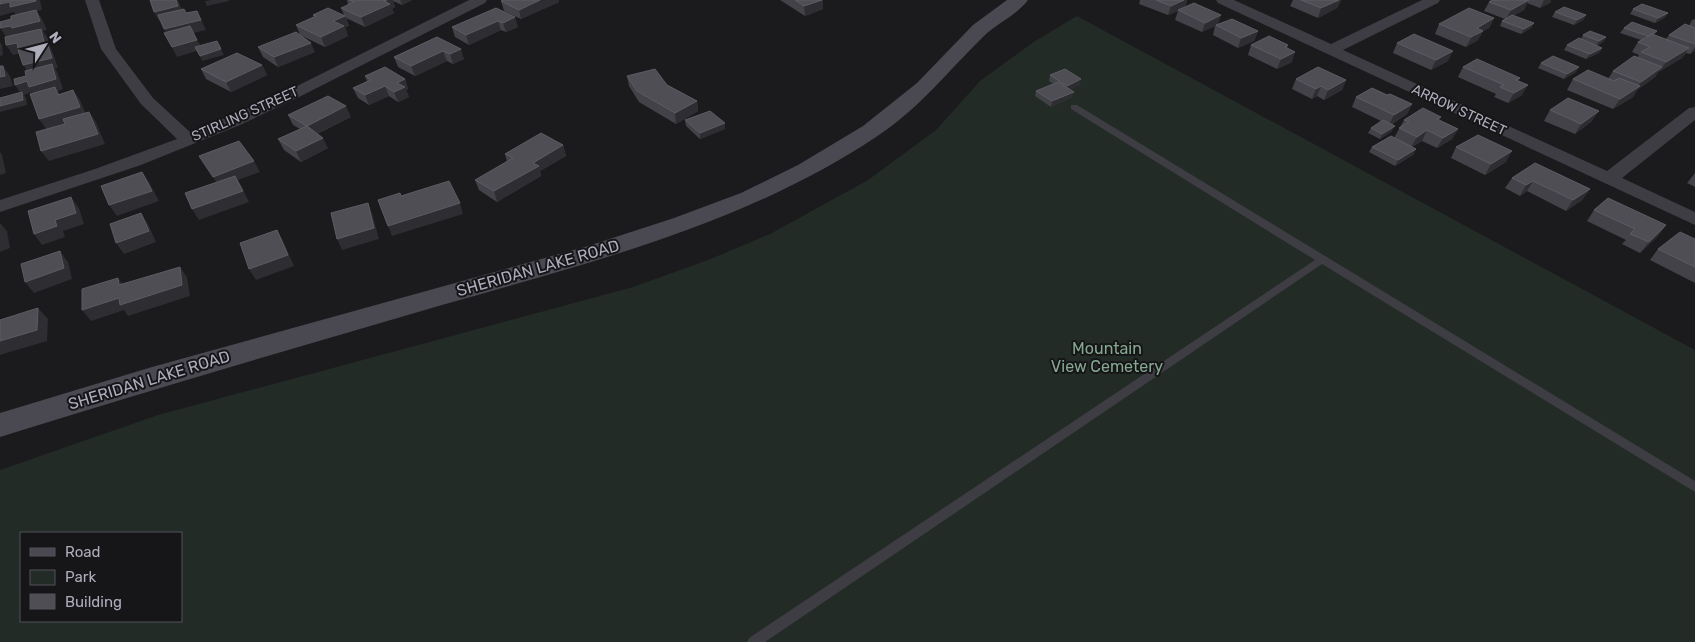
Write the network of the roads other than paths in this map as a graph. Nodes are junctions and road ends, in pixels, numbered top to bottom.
1 (92, 0) edge
2 (480, 0) edge
3 (1019, 0) edge
4 (1223, 0) edge
5 (1433, 0) edge
6 (1331, 50) junction
7 (1074, 107) dead end
8 (1695, 112) edge
9 (188, 140) junction
10 (1609, 179) junction
11 (0, 206) edge
12 (1695, 219) edge
13 (1322, 260) junction
14 (0, 425) edge
15 (1695, 487) edge
16 (754, 642) edge

1 - 9 street
2 - 9 street, STIRLING STREET
3 - 14 main road, SHERIDAN LAKE ROAD
4 - 6 street, ARROW STREET
5 - 6 street
6 - 10 street, ARROW STREET
7 - 13 lane
8 - 10 street
9 - 11 street, STIRLING STREET
10 - 12 street, ARROW STREET
13 - 15 lane
13 - 16 lane

